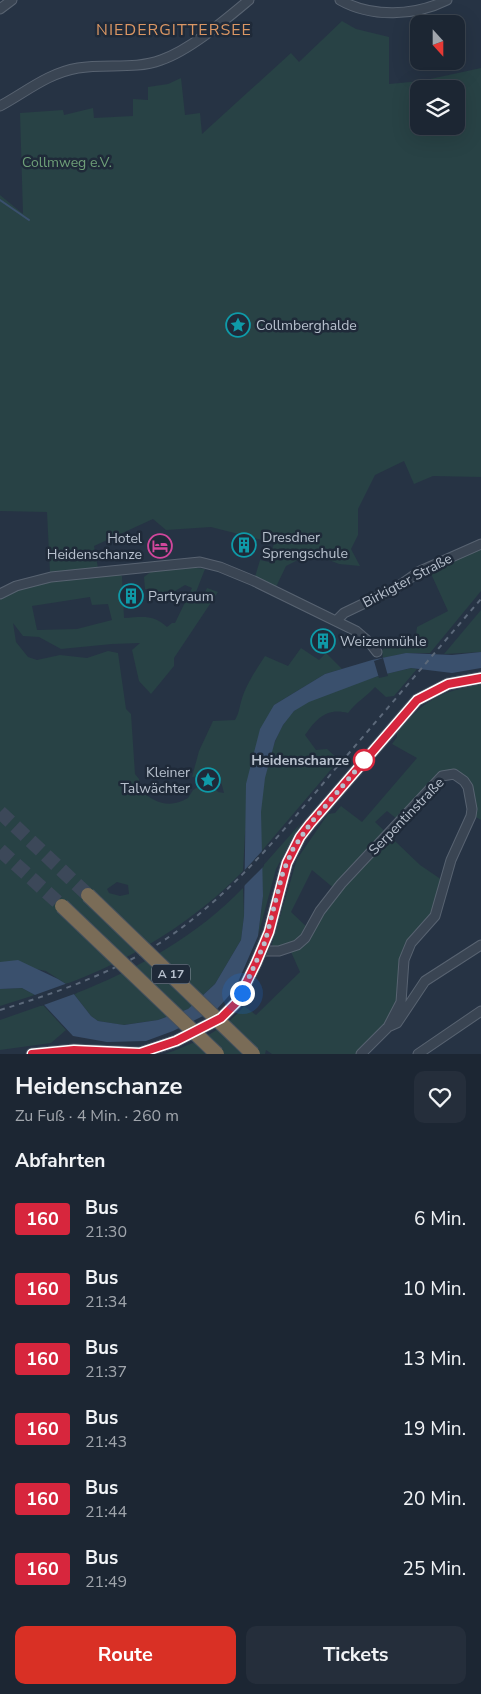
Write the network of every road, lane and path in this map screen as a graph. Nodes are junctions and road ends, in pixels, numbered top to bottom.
1 (12, 0) edge
2 (248, 0) edge
3 (447, 0) edge
4 (341, 1) edge
5 (0, 9) edge
6 (0, 106) edge
7 (481, 544) edge
8 (0, 594) edge
9 (336, 621) junction
10 (377, 652) dead end
11 (481, 678) edge
12 (88, 895) tunnel mouth
13 (62, 906) tunnel mouth
14 (481, 945) edge
15 (262, 951) junction
16 (479, 1016) edge
17 (388, 1027) junction
18 (32, 1054) edge
19 (217, 1054) edge
20 (253, 1054) edge
21 (362, 1054) edge
22 (418, 1054) edge

1 - 5 street
2 - 6 street
3 - 4 street
7 - 9 street, Birkigter Straße
8 - 9 street
9 - 10 street
11 - 15 main road
12 - 20 highway, A 17, bridge
13 - 19 highway, A 17, bridge
14 - 17 street
15 - 17 street, Serpentinstraße
15 - 18 main road
16 - 22 street
17 - 21 street, Serpentinstraße

